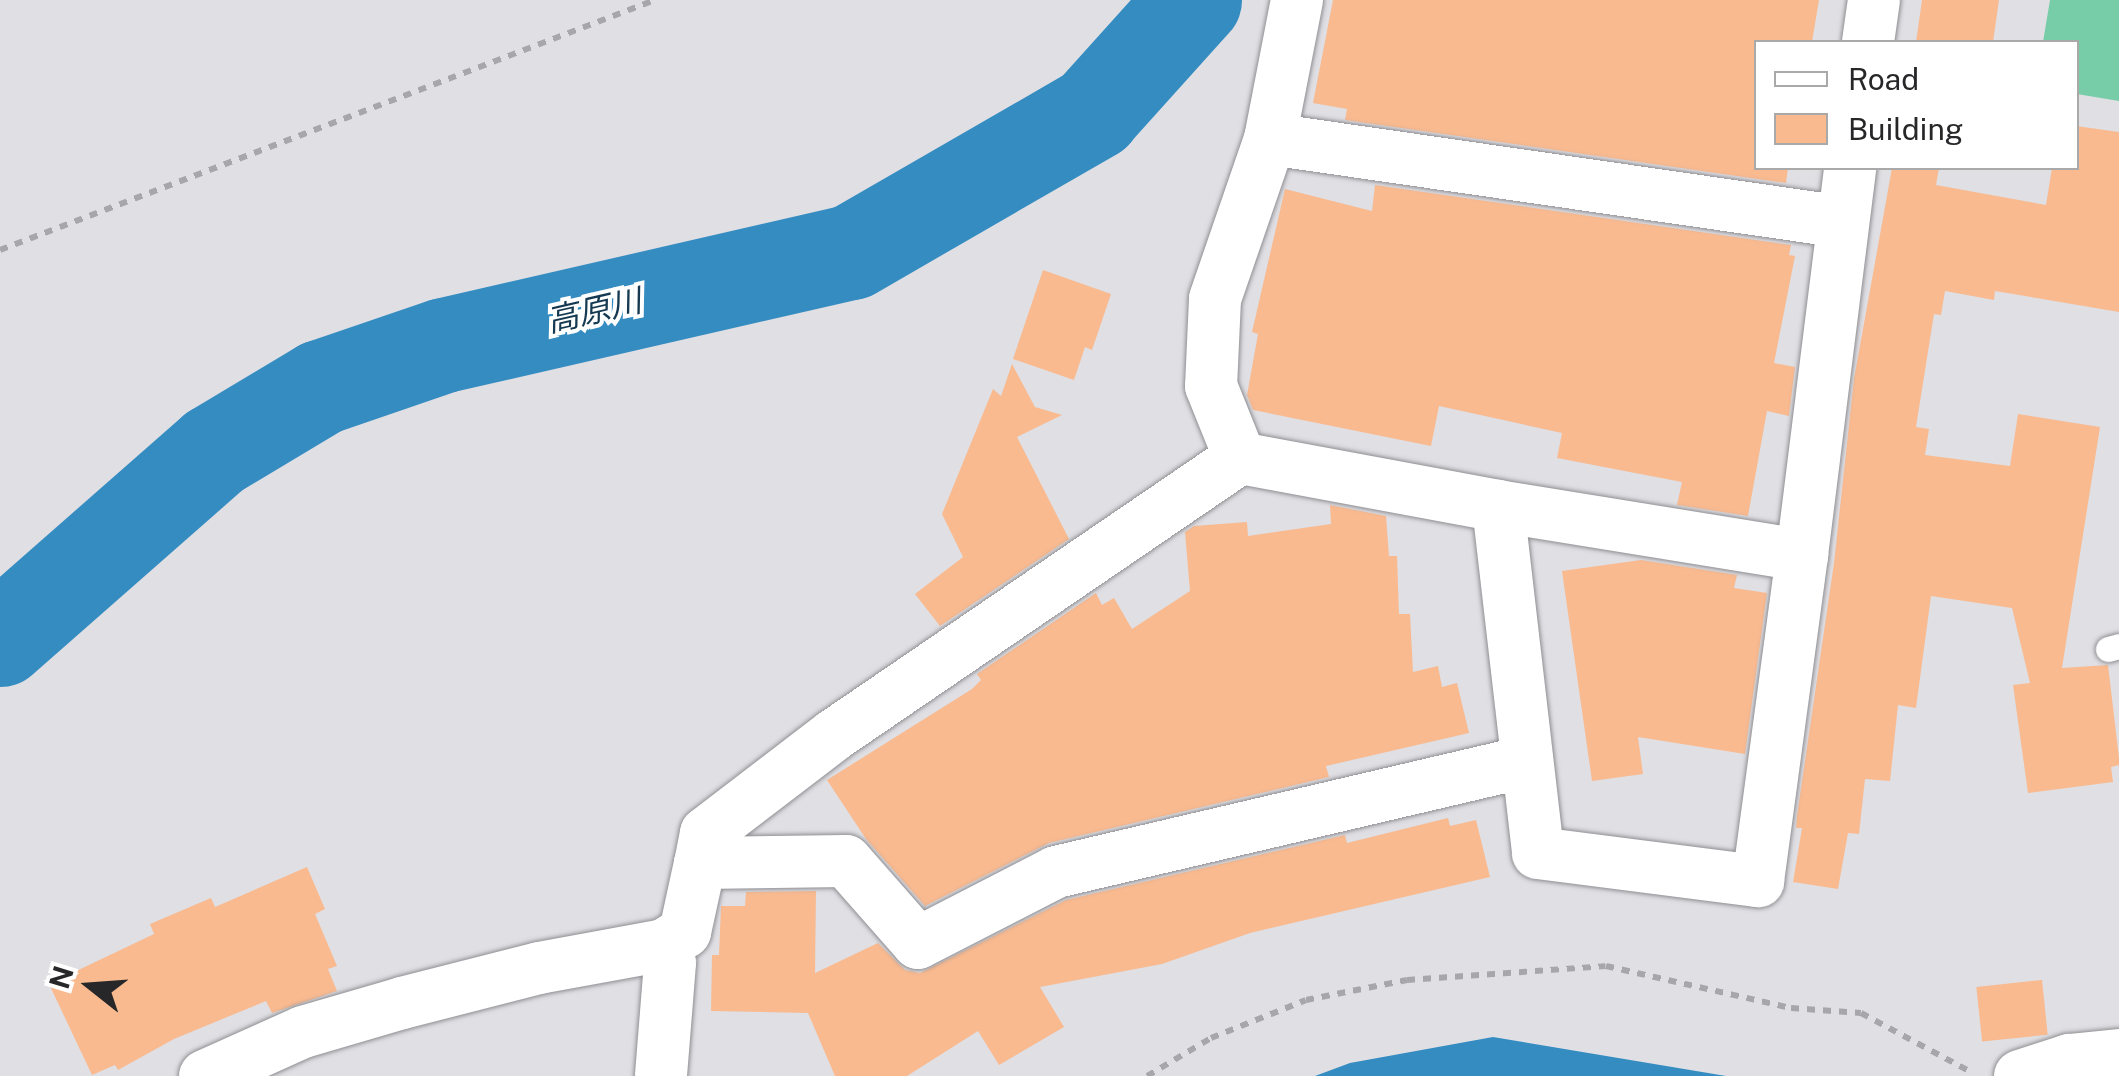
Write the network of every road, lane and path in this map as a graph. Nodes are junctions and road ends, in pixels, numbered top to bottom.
1 (654, 0) edge
2 (1297, 0) edge
3 (1874, 0) edge
4 (1868, 40) edge
5 (1270, 139) junction
6 (1850, 170) edge
7 (1843, 222) junction
8 (0, 250) edge
9 (1240, 458) junction
10 (1498, 506) junction
11 (1802, 555) junction
12 (1524, 762) junction
13 (700, 863) junction
14 (664, 945) junction
15 (2119, 1055) edge
16 (205, 1076) edge
17 (661, 1076) edge
18 (1147, 1076) edge
19 (1980, 1076) edge
20 (2020, 1076) edge

1 - 8 path
2 - 5 street
3 - 4 street
5 - 7 street
5 - 9 street
6 - 7 street
7 - 11 street
9 - 10 street
9 - 13 street
10 - 11 street
10 - 12 street
11 - 12 street
12 - 13 street
13 - 14 street
14 - 16 street
14 - 17 street
15 - 20 street
18 - 19 path

